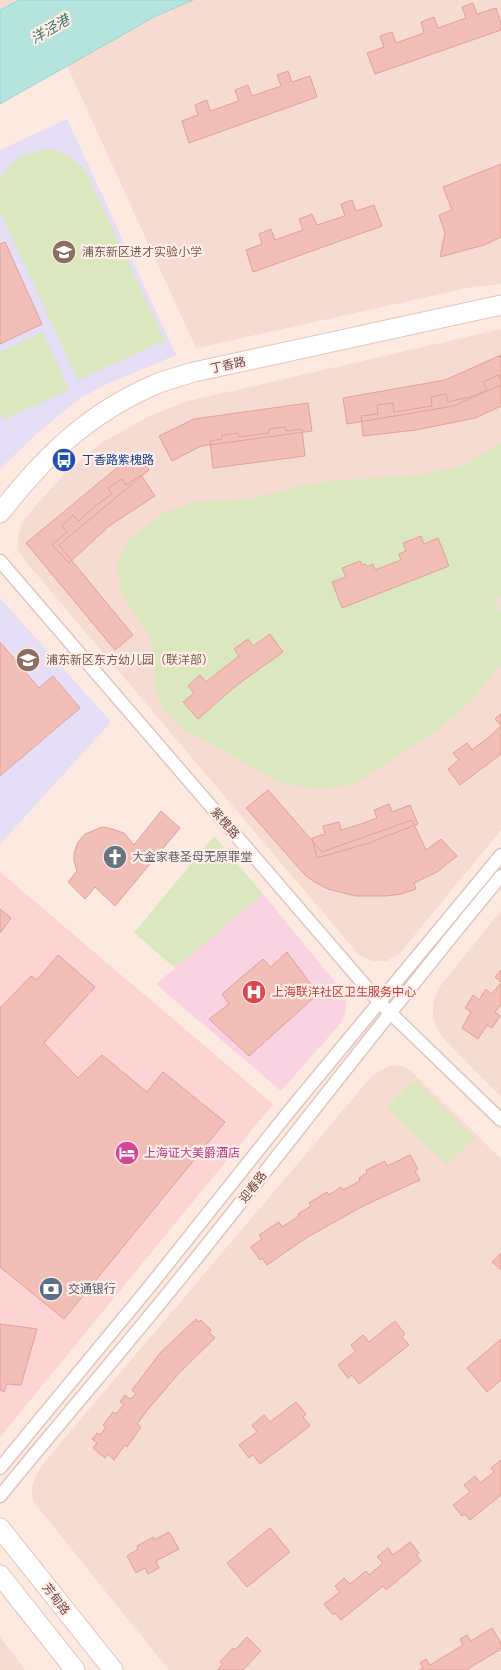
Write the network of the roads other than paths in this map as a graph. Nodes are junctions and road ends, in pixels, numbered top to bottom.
1 (501, 305) edge
2 (0, 513) edge
3 (0, 561) edge
4 (501, 855) edge
5 (501, 876) edge
6 (380, 1002) junction
7 (389, 1013) junction
8 (501, 1120) edge
9 (0, 1468) edge
10 (0, 1496) edge
11 (0, 1528) edge
12 (0, 1575) edge
13 (75, 1670) edge
14 (112, 1670) edge

1 - 2 street, 丁香路
3 - 6 street, 紫槐路
4 - 6 street, 迎春路
5 - 7 street, 迎春路
6 - 7 street, 紫槐路
6 - 9 street, 迎春路
7 - 8 street, 紫槐路
7 - 10 street, 迎春路
11 - 14 street, 芳甸路
12 - 13 street

